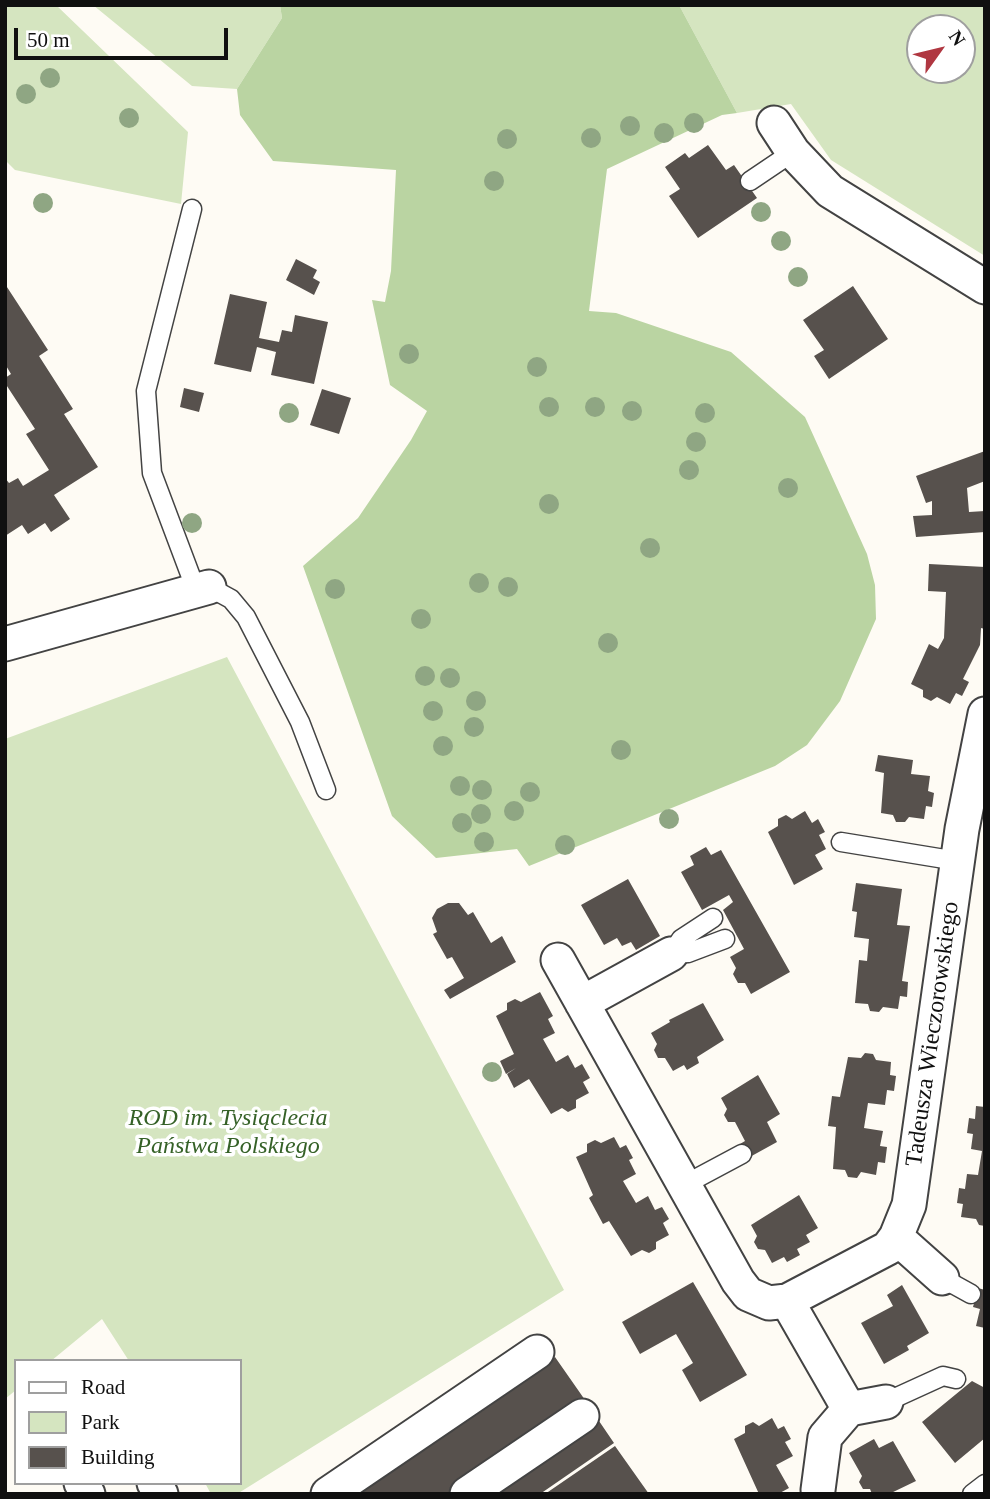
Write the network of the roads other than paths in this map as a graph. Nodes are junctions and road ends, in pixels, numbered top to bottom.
1 (774, 123) dead end
2 (793, 152) junction
3 (750, 181) dead end
4 (192, 209) dead end
5 (985, 287) edge
6 (203, 589) junction
7 (5, 644) edge
8 (985, 714) edge
9 (326, 790) dead end
10 (841, 842) dead end
11 (968, 842) edge
12 (713, 918) dead end
13 (725, 939) dead end
14 (671, 954) junction
15 (558, 960) dead end
16 (582, 1003) junction
17 (742, 1154) dead end
18 (684, 1185) junction
19 (896, 1237) junction
20 (957, 1286) dead end
21 (787, 1301) junction
22 (537, 1352) dead end
23 (956, 1379) dead end
24 (886, 1402) joint
25 (849, 1409) junction
26 (582, 1416) dead end
27 (985, 1484) edge
28 (818, 1492) edge
29 (328, 1494) edge
30 (467, 1494) edge
31 (972, 1494) edge

1 - 2 street
2 - 3 lane
2 - 5 street
4 - 6 lane
6 - 7 street
6 - 9 lane
8 - 11 street, Tadeusza Wieczorowskiego
10 - 11 lane
11 - 19 street, Tadeusza Wieczorowskiego
12 - 14 lane
13 - 14 lane
14 - 16 street
15 - 16 street
16 - 18 street
17 - 18 lane
18 - 21 street
19 - 20 street
19 - 21 street
21 - 25 street
22 - 29 street
23 - 24 lane
24 - 25 street
25 - 28 street
26 - 30 street
27 - 31 lane

